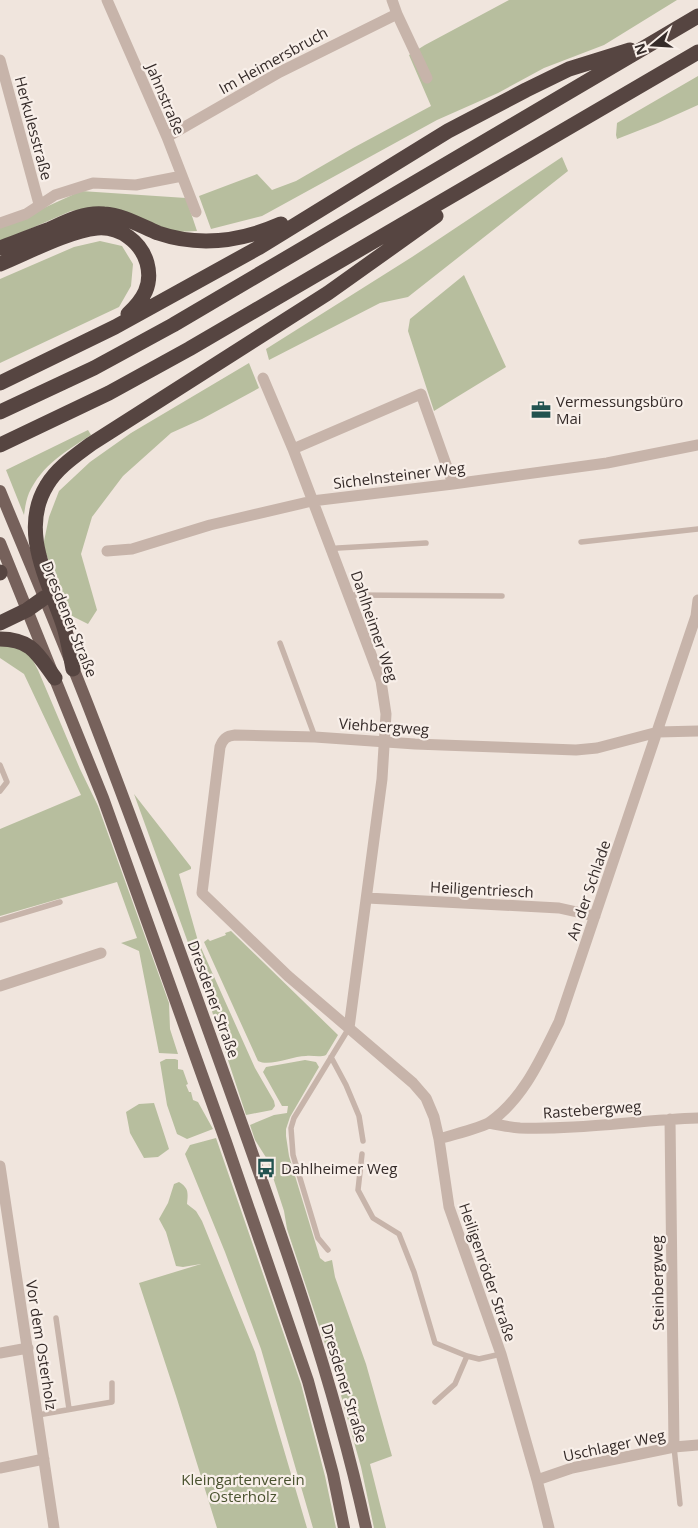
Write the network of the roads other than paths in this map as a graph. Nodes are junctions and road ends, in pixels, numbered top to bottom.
1 (106, 0) edge
2 (392, 0) edge
3 (396, 14) junction
4 (698, 16) edge
5 (655, 42) junction
6 (698, 52) edge
7 (0, 60) edge
8 (427, 78) dead end
9 (167, 137) junction
10 (509, 163) junction
11 (182, 176) junction
12 (39, 204) junction
13 (326, 205) junction
14 (196, 212) dead end
15 (0, 223) edge
16 (0, 248) edge
17 (0, 264) edge
18 (115, 327) junction
19 (263, 378) dead end
20 (0, 383) edge
21 (0, 412) edge
22 (0, 445) edge
23 (698, 445) edge
24 (292, 449) junction
25 (453, 484) junction
26 (0, 491) edge
27 (312, 501) junction
28 (698, 529) edge
29 (582, 542) dead end
30 (0, 543) edge
31 (426, 543) dead end
32 (331, 549) junction
33 (107, 551) dead end
34 (348, 595) junction
35 (502, 596) dead end
36 (44, 598) junction
37 (698, 600) edge
38 (27, 610) junction
39 (0, 623) edge
40 (0, 639) edge
41 (280, 643) dead end
42 (73, 669) junction
43 (55, 678) junction
44 (658, 732) junction
45 (698, 732) edge
46 (315, 737) junction
47 (383, 741) junction
48 (0, 765) edge
49 (0, 791) edge
50 (202, 893) joint
51 (367, 898) junction
52 (60, 902) dead end
53 (595, 916) junction
54 (0, 920) edge
55 (101, 953) dead end
56 (0, 986) edge
57 (349, 1028) junction
58 (330, 1057) junction
59 (698, 1118) edge
60 (670, 1119) junction
61 (489, 1123) junction
62 (439, 1139) junction
63 (363, 1140) dead end
64 (362, 1154) dead end
65 (0, 1166) edge
66 (5, 1231) edge
67 (328, 1250) dead end
68 (56, 1318) dead end
69 (28, 1348) junction
70 (0, 1352) edge
71 (501, 1354) junction
72 (467, 1356) junction
73 (112, 1383) dead end
74 (435, 1402) dead end
75 (69, 1409) junction
76 (38, 1415) junction
77 (698, 1445) edge
78 (674, 1447) junction
79 (44, 1459) junction
80 (0, 1468) edge
81 (537, 1480) junction
82 (680, 1504) dead end
83 (54, 1528) edge
84 (344, 1528) edge
85 (366, 1528) edge
86 (549, 1528) edge

1 - 9 street, Jahnstraße
2 - 3 street
3 - 8 street
3 - 9 street, Im Heimersbruch
4 - 5 highway
5 - 13 highway
5 - 21 highway
6 - 10 highway
7 - 12 street, Herkulesstraße
9 - 11 street, Jahnstraße
10 - 22 highway
10 - 42 highway
11 - 12 street, Herkulesstraße
11 - 14 street, Jahnstraße
12 - 15 street, Herkulesstraße
13 - 16 highway
13 - 18 highway
17 - 18 highway
18 - 20 highway
19 - 24 street, Dahlheimer Weg
23 - 25 street, Sichelnsteiner Weg
24 - 25 street
24 - 27 street, Dahlheimer Weg
25 - 27 street, Sichelnsteiner Weg
26 - 36 main road, Dresdener Straße
27 - 32 street, Dahlheimer Weg
27 - 33 street, Sichelnsteiner Weg
28 - 29 lane
30 - 38 main road
31 - 32 lane
32 - 34 street, Dahlheimer Weg
34 - 35 lane
34 - 47 street, Dahlheimer Weg
36 - 38 highway
36 - 42 main road, Dresdener Straße
37 - 44 street, An der Schlade
38 - 39 highway
38 - 43 main road
40 - 43 highway
41 - 46 lane
42 - 85 main road, Dresdener Straße
43 - 84 main road
44 - 45 street, Viehbergweg
44 - 47 street, Viehbergweg
44 - 53 street, An der Schlade
46 - 47 street, Viehbergweg
46 - 50 street, Viehbergweg
47 - 51 street, Dahlheimer Weg
48 - 49 lane
50 - 57 street, Heiligenröder Straße
51 - 53 street, Heiligentriesch
51 - 57 street, Dahlheimer Weg
52 - 54 lane
53 - 61 street, An der Schlade
55 - 56 street
57 - 58 lane
57 - 62 street, Heiligenröder Straße
58 - 63 lane
58 - 67 lane
59 - 60 street, Rastebergweg
60 - 61 street, Rastebergweg
60 - 78 street, Steinbergweg
61 - 62 street, An der Schlade
62 - 71 street, Heiligenröder Straße
64 - 72 lane, Heiligenröder Straße
65 - 66 street, Vor dem Osterholz
66 - 69 street, Vor dem Osterholz
68 - 75 lane
69 - 70 street
69 - 76 street, Vor dem Osterholz
71 - 72 lane, Heiligenröder Straße
71 - 81 street, Heiligenröder Straße
72 - 74 lane
73 - 75 lane
75 - 76 lane
76 - 79 street, Vor dem Osterholz
77 - 78 street, Uschlager Weg
78 - 81 street, Uschlager Weg
78 - 82 lane
79 - 80 street
79 - 83 street, Vor dem Osterholz
81 - 86 street, Heiligenröder Straße

